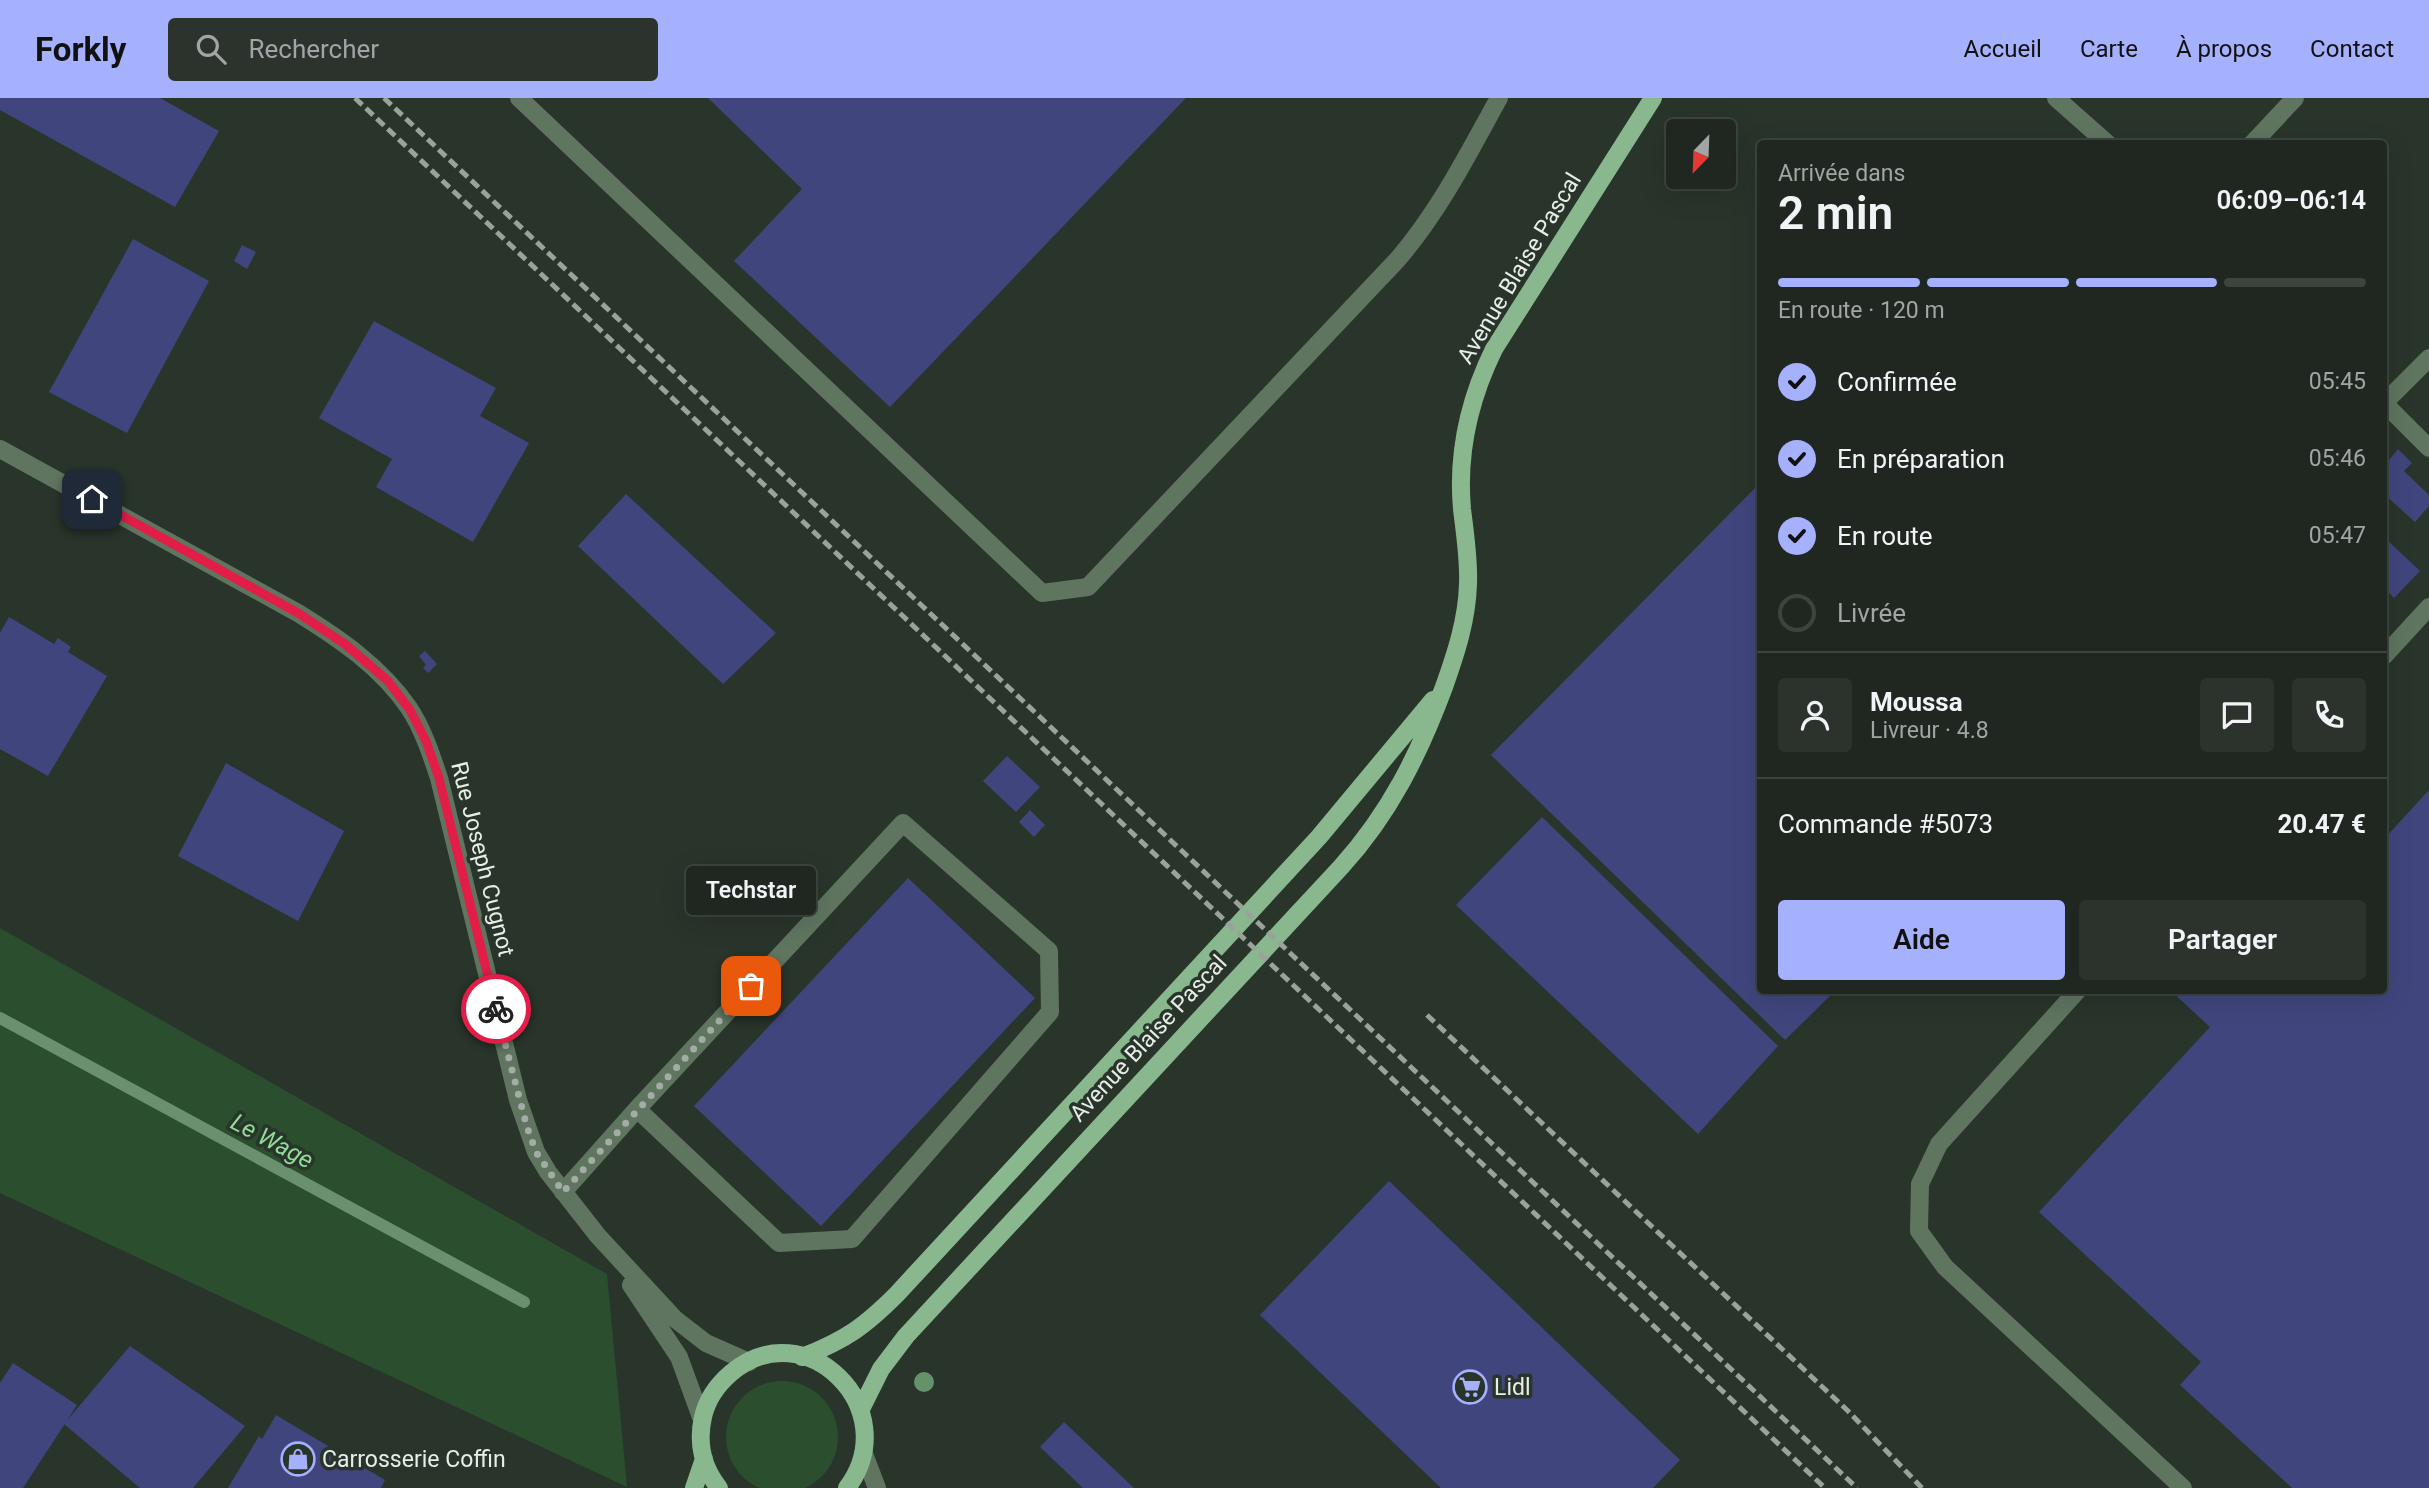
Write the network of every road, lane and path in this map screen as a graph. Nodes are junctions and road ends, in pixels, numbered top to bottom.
1 (519, 98) edge
2 (1499, 98) edge
3 (1653, 98) edge
4 (2056, 98) edge
5 (2295, 98) edge
6 (2103, 140) edge
7 (2256, 140) edge
8 (2429, 358) edge
9 (2387, 400) edge
10 (2387, 406) edge
11 (2429, 448) edge
12 (0, 449) edge
13 (2429, 607) edge
14 (2387, 653) edge
15 (1445, 683) junction
16 (2074, 994) edge
17 (637, 1109) junction
18 (563, 1192) junction
19 (598, 1236) junction
20 (802, 1357) junction
21 (749, 1362) junction
22 (861, 1409) junction
23 (702, 1420) junction
24 (864, 1454) junction
25 (704, 1460) junction
26 (694, 1488) edge
27 (719, 1488) edge
28 (848, 1488) edge
29 (877, 1488) edge
30 (2183, 1488) edge

1 - 2 street
3 - 15 main road, Avenue Blaise Pascal
4 - 6 street
5 - 7 street
8 - 9 street
10 - 11 street
12 - 18 street, Rue Joseph Cugnot
13 - 14 street
15 - 20 main road, Avenue Blaise Pascal
15 - 22 main road, Avenue Blaise Pascal
16 - 30 street
17 - 17 street
17 - 18 street
18 - 19 street, Rue Joseph Cugnot
19 - 21 street, Rue Joseph Cugnot
19 - 23 street, Rue Joseph Cugnot
20 - 21 main road
20 - 22 main road
21 - 23 main road
22 - 24 main road
23 - 25 main road
24 - 28 main road
24 - 29 street
25 - 26 main road
25 - 27 main road

